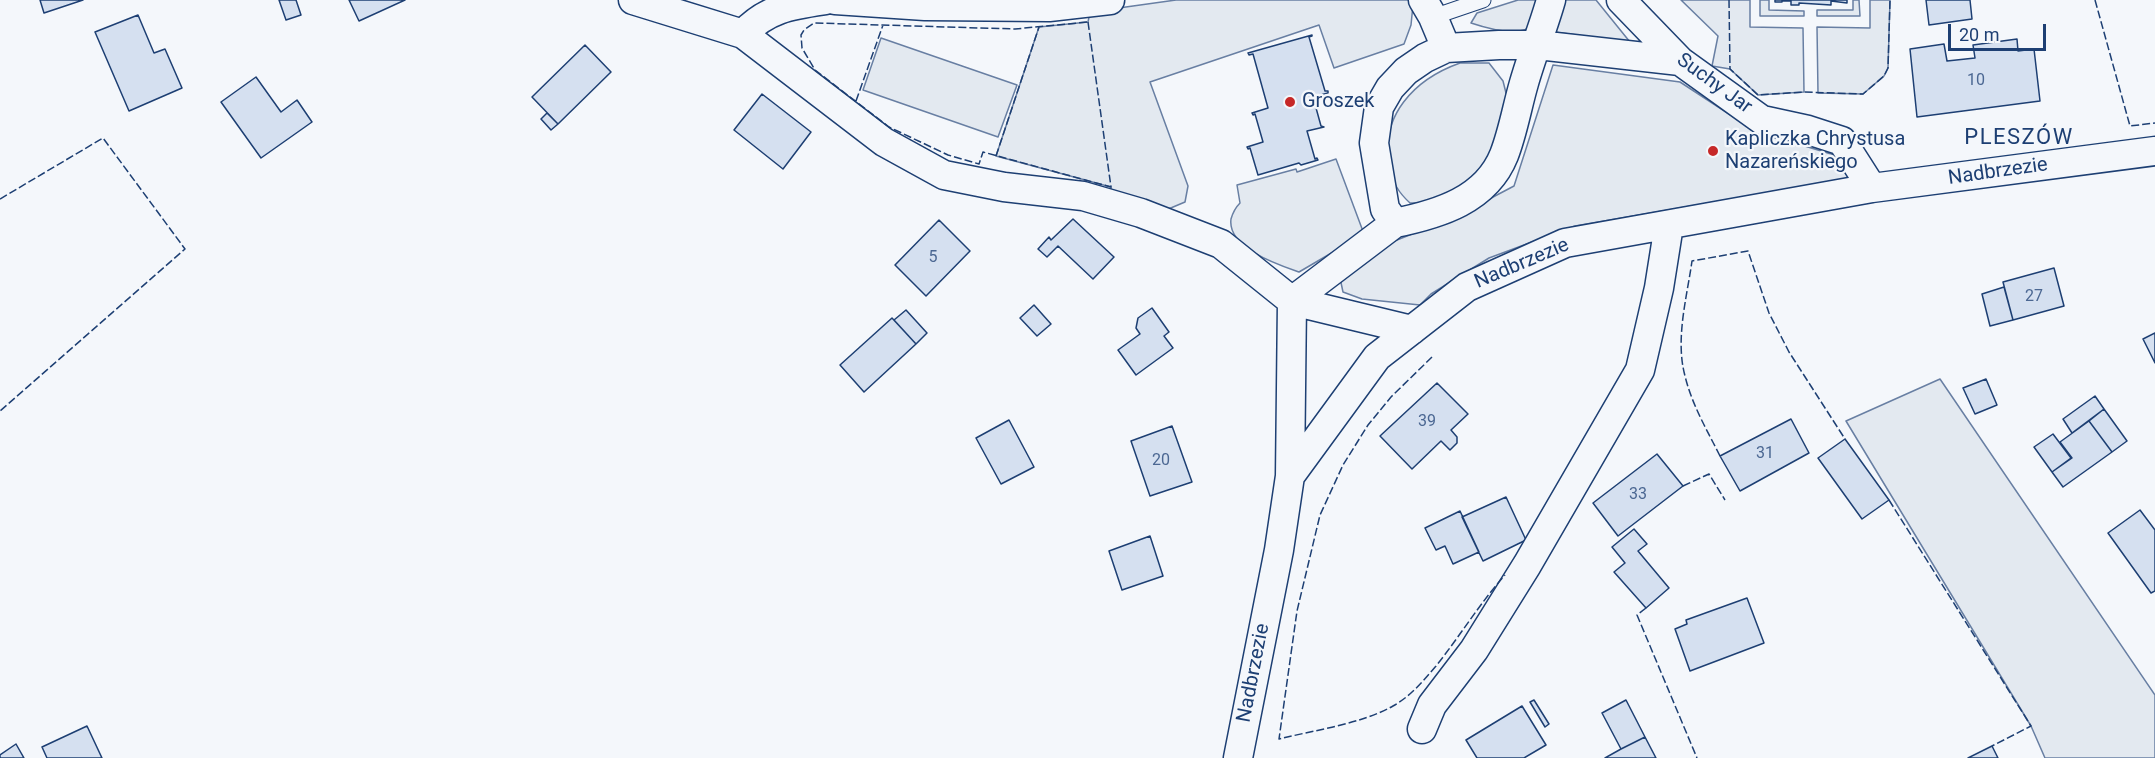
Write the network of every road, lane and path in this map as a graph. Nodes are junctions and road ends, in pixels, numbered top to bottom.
1 (633, 0) edge
2 (826, 0) edge
3 (835, 0) edge
4 (1110, 0) edge
5 (1483, 0) edge
6 (1551, 0) edge
7 (1621, 0) edge
8 (1428, 9) edge
9 (743, 34) junction
10 (1538, 45) junction
11 (1446, 48) junction
12 (1680, 61) junction
13 (2155, 151) edge
14 (1872, 188) junction
15 (1395, 223) junction
16 (1669, 225) junction
17 (1292, 301) junction
18 (1412, 330) junction
19 (1290, 476) junction
20 (1422, 729) dead end
21 (1238, 758) edge

1 - 9 street
2 - 9 street
3 - 4 street
5 - 8 lane
6 - 10 street
7 - 12 street, Suchy Jar
8 - 11 street
9 - 17 street
10 - 11 street
10 - 12 street
10 - 15 street
11 - 15 street
12 - 14 street, Suchy Jar
13 - 14 street, Nadbrzezie
14 - 16 street, Nadbrzezie
15 - 17 street
16 - 18 street, Nadbrzezie
16 - 20 street
17 - 18 street
17 - 19 street
18 - 19 street, Nadbrzezie
19 - 21 street, Nadbrzezie

